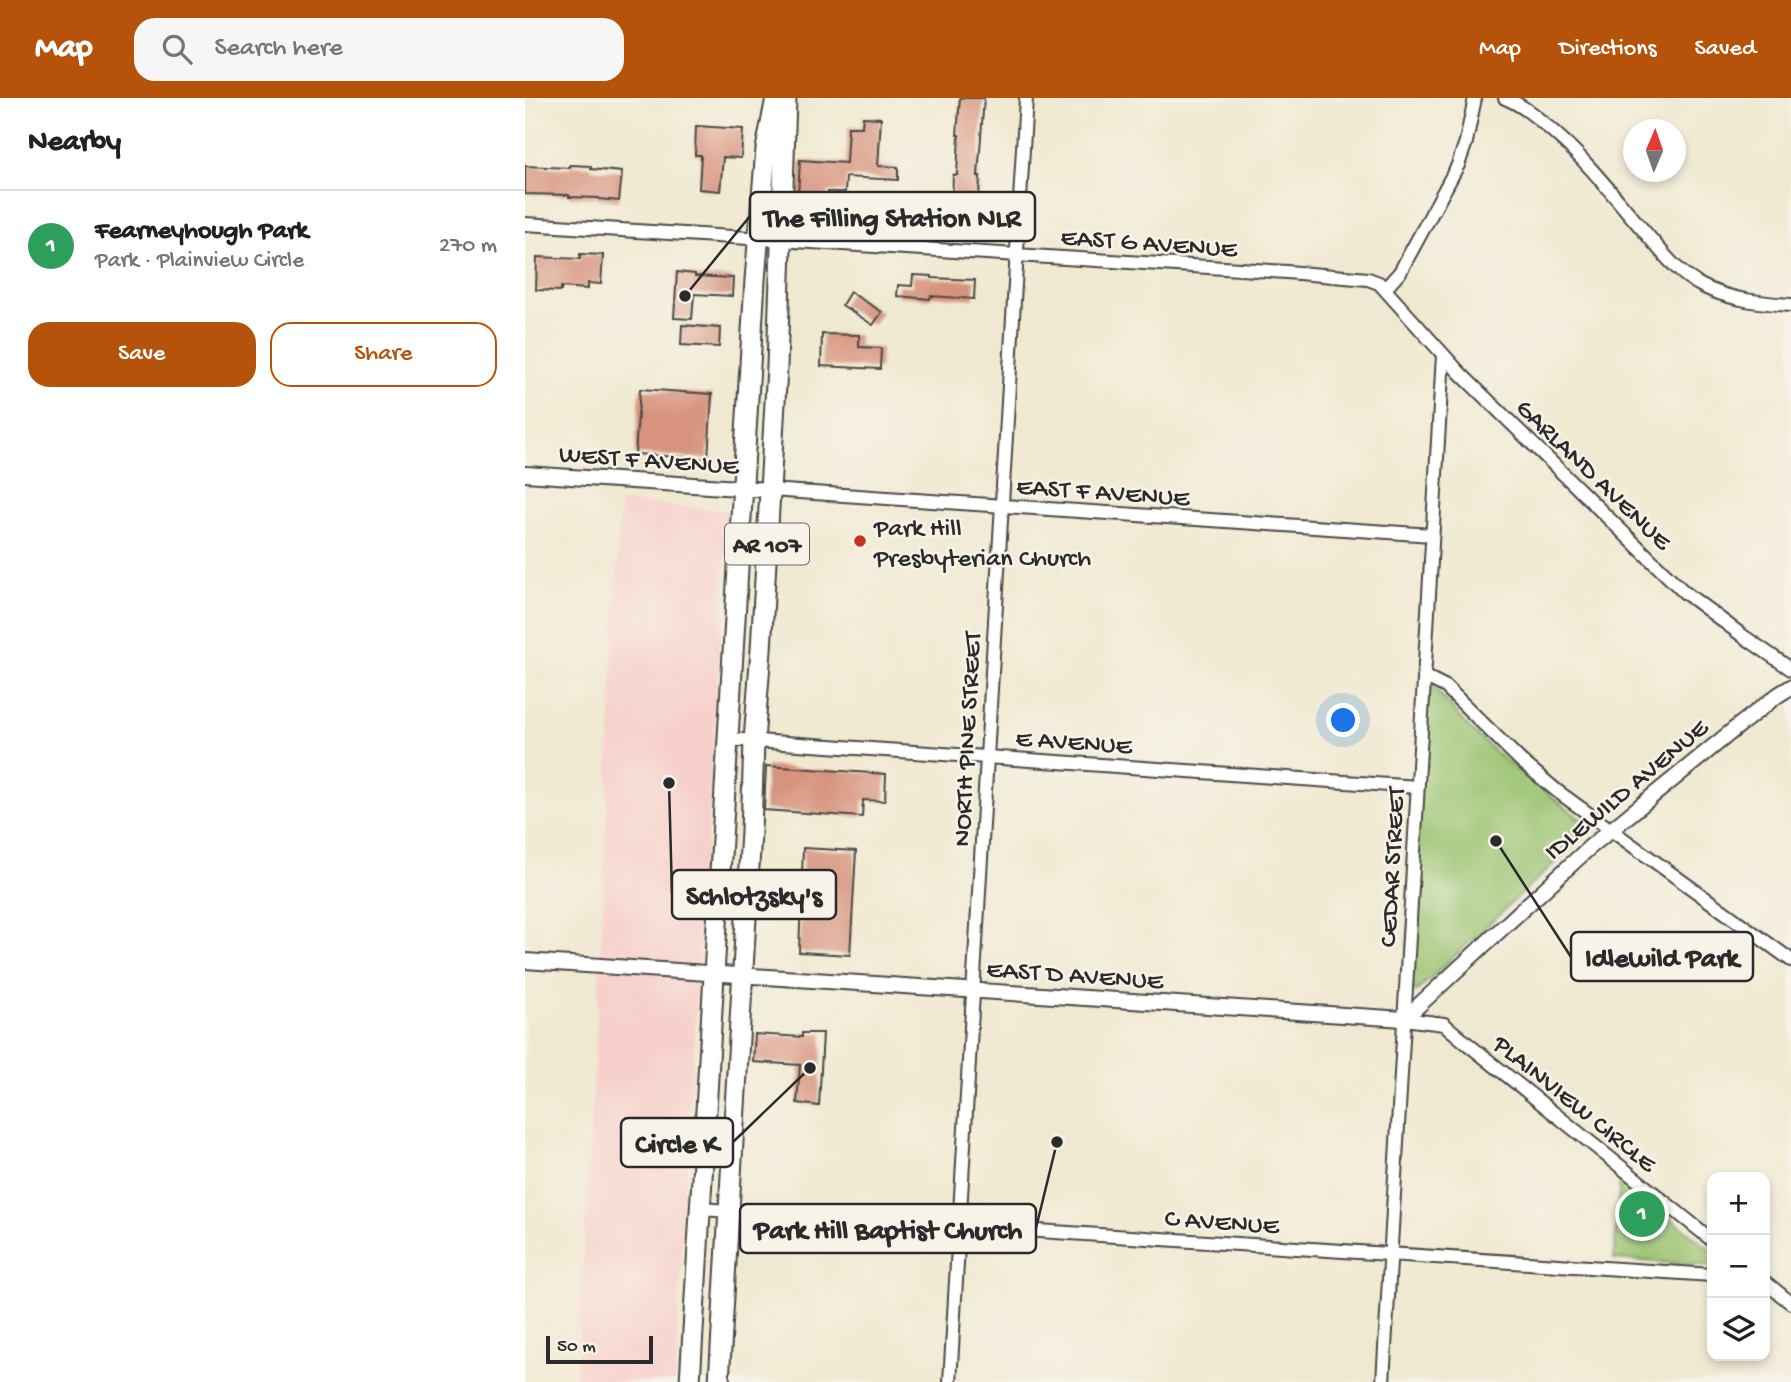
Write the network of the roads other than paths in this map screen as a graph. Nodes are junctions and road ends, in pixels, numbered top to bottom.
1 (776, 98) edge
2 (786, 98) edge
3 (1026, 98) edge
4 (1475, 98) edge
5 (1505, 98) edge
6 (525, 224) edge
7 (759, 239) junction
8 (782, 240) junction
9 (1017, 256) junction
10 (1385, 289) junction
11 (1791, 305) edge
12 (1443, 355) junction
13 (525, 474) edge
14 (742, 489) junction
15 (770, 491) junction
16 (1002, 506) junction
17 (1432, 535) junction
18 (1791, 669) edge
19 (1424, 676) junction
20 (1791, 687) edge
21 (727, 739) junction
22 (754, 741) junction
23 (987, 756) junction
24 (1418, 787) junction
25 (1611, 830) junction
26 (1791, 960) edge
27 (525, 961) edge
28 (715, 973) junction
29 (743, 975) junction
30 (973, 991) junction
31 (1404, 1019) junction
32 (700, 1209) junction
33 (729, 1210) junction
34 (960, 1225) junction
35 (1707, 1236) edge
36 (1390, 1254) junction
37 (1707, 1275) edge
38 (1770, 1286) edge
39 (1791, 1303) edge
40 (690, 1382) edge
41 (719, 1382) edge
42 (950, 1382) edge
43 (1383, 1382) edge

1 - 7 main road, AR 107
2 - 8 main road, AR 107
3 - 9 street, NORTH PINE STREET
4 - 10 street
5 - 11 street
6 - 7 street, EAST G AVENUE
7 - 8 street, EAST G AVENUE
7 - 14 main road, AR 107
8 - 9 street, EAST G AVENUE
8 - 15 main road, AR 107
9 - 10 street, EAST G AVENUE
9 - 16 street, NORTH PINE STREET
10 - 12 street, GARLAND AVENUE
12 - 17 street, CEDAR STREET
12 - 18 street, GARLAND AVENUE
13 - 14 street, WEST F AVENUE
14 - 15 street, WEST F AVENUE
14 - 21 main road, AR 107
15 - 16 street, EAST F AVENUE
15 - 22 main road, AR 107
16 - 17 street, EAST F AVENUE
16 - 23 street, NORTH PINE STREET
17 - 19 street, CEDAR STREET
19 - 24 street, CEDAR STREET
19 - 25 street
20 - 25 street, IDLEWILD AVENUE
21 - 22 street, E AVENUE
21 - 28 main road, AR 107
22 - 23 street, E AVENUE
22 - 29 main road, AR 107
23 - 24 street, E AVENUE
23 - 30 street, NORTH PINE STREET
24 - 31 street, CEDAR STREET
25 - 26 street
25 - 31 street, IDLEWILD AVENUE
27 - 28 street, EAST D AVENUE
28 - 29 street, EAST D AVENUE
28 - 32 main road, AR 107
29 - 30 street, EAST D AVENUE
29 - 33 main road, AR 107
30 - 31 street, EAST D AVENUE
30 - 34 street, NORTH PINE STREET
31 - 35 street, PLAINVIEW CIRCLE
31 - 36 street, CEDAR STREET
32 - 33 street, C AVENUE
32 - 40 main road, AR 107
33 - 34 street, C AVENUE
33 - 41 main road, AR 107
34 - 36 street, C AVENUE
34 - 42 street, NORTH PINE STREET
36 - 37 street, C AVENUE
36 - 43 street, CEDAR STREET
38 - 39 street

